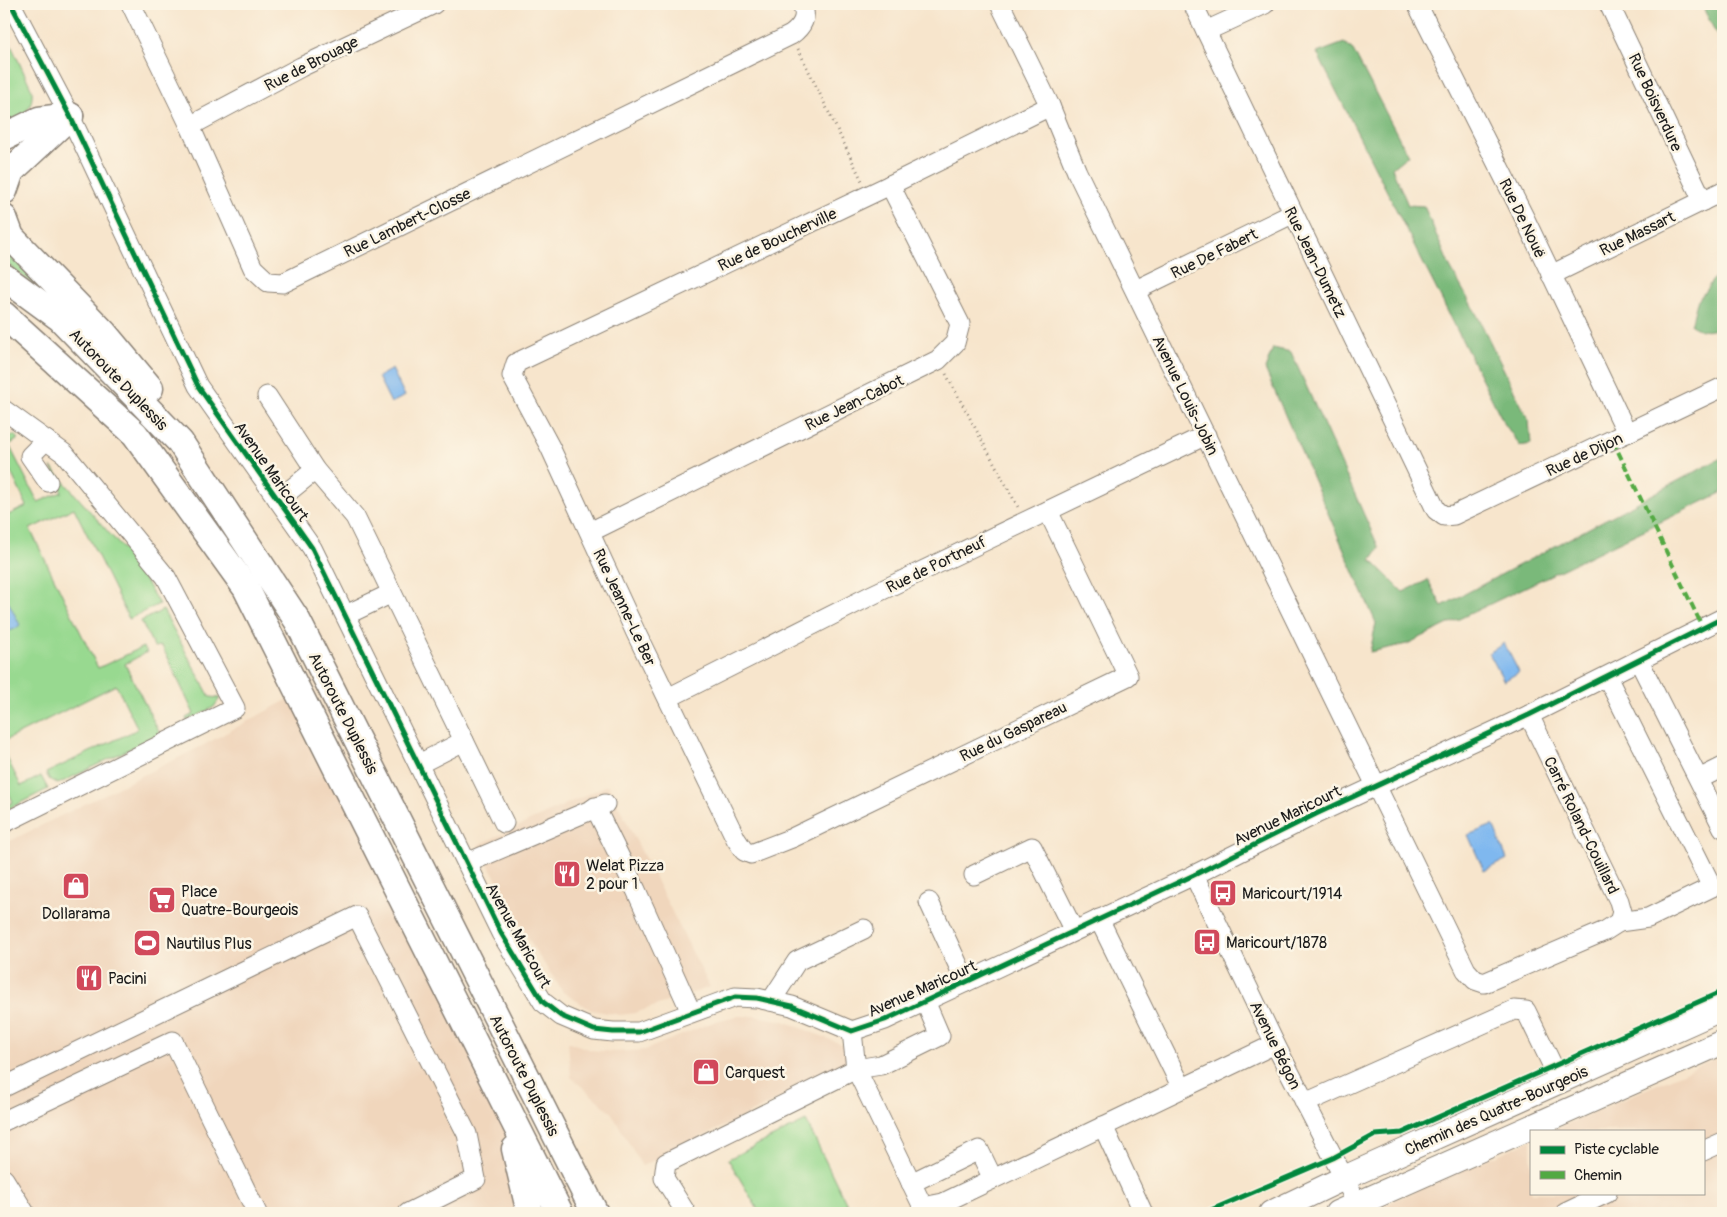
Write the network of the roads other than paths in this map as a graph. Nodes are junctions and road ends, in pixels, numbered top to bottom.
1 (11, 4) edge
2 (131, 4) edge
3 (434, 4) edge
4 (802, 4) edge
5 (1000, 4) edge
6 (1193, 4) edge
7 (1265, 4) edge
8 (1417, 4) edge
9 (1609, 4) edge
10 (1206, 31) junction
11 (1050, 106) junction
12 (70, 116) junction
13 (190, 126) junction
14 (4, 137) edge
15 (890, 185) junction
16 (4, 191) edge
17 (1723, 191) edge
18 (1702, 201) junction
19 (1292, 214) junction
20 (4, 218) edge
21 (1551, 275) junction
22 (4, 277) edge
23 (1136, 290) junction
24 (4, 315) edge
25 (512, 376) joint
26 (1723, 387) edge
27 (267, 396) dead end
28 (6, 416) edge
29 (1627, 433) junction
30 (1206, 436) junction
31 (46, 440) junction
32 (315, 470) junction
33 (48, 482) dead end
34 (278, 500) junction
35 (1048, 511) junction
36 (1444, 516) joint
37 (590, 532) junction
38 (392, 593) junction
39 (346, 615) junction
40 (297, 620) junction
41 (1721, 626) edge
42 (1639, 660) junction
43 (1607, 676) junction
44 (668, 698) junction
45 (1529, 714) junction
46 (464, 742) junction
47 (419, 764) junction
48 (1723, 767) edge
49 (1699, 779) junction
50 (1376, 785) junction
51 (595, 806) junction
52 (4, 822) edge
53 (504, 823) dead end
54 (1723, 828) edge
55 (736, 840) joint
56 (625, 844) dead end
57 (467, 863) junction
58 (974, 875) dead end
59 (1194, 875) junction
60 (929, 902) dead end
61 (1099, 919) junction
62 (1619, 922) junction
63 (864, 929) dead end
64 (1074, 931) junction
65 (966, 982) junction
66 (771, 1001) junction
67 (925, 1001) junction
68 (1723, 1008) edge
69 (691, 1012) junction
70 (852, 1030) junction
71 (1723, 1042) edge
72 (1275, 1044) junction
73 (856, 1069) junction
74 (1560, 1081) junction
75 (4, 1087) edge
76 (1182, 1088) junction
77 (504, 1104) junction
78 (1305, 1104) junction
79 (4, 1121) edge
80 (1103, 1126) junction
81 (1723, 1142) edge
82 (1704, 1151) edge
83 (1344, 1178) junction
84 (4, 1179) edge
85 (993, 1179) junction
86 (911, 1183) junction
87 (1605, 1194) edge
88 (1586, 1208) edge
89 (931, 1209) edge
90 (1352, 1210) edge
91 (25, 1213) edge
92 (257, 1213) edge
93 (408, 1213) edge
94 (530, 1213) edge
95 (560, 1213) edge
96 (595, 1213) edge
97 (686, 1213) edge
98 (1143, 1213) edge
99 (1271, 1213) edge
100 (1566, 1213) edge

1 - 12 street, Avenue Maricourt
2 - 13 street, Rue Lambert-Closse
3 - 13 street, Rue de Brouage
4 - 13 street, Rue Lambert-Closse
5 - 11 street, Avenue Louis-Jobin
6 - 10 street, Rue Jean-Dumetz
7 - 10 street
8 - 21 street, Rue De Nouë
9 - 18 street, Rue Boisverdure
10 - 19 street, Rue Jean-Dumetz
11 - 15 street, Rue de Boucherville
11 - 23 street, Avenue Louis-Jobin
12 - 14 highway
12 - 16 highway
12 - 34 street, Avenue Maricourt
15 - 25 street, Rue de Boucherville
15 - 37 street, Rue Jean-Cabot
17 - 18 street, Rue Massart
18 - 21 street, Rue Massart
19 - 23 street, Rue De Fabert
19 - 36 street, Rue Jean-Dumetz
20 - 40 highway
21 - 29 street, Rue De Nouë
22 - 40 highway, Autoroute Duplessis
23 - 30 street, Avenue Louis-Jobin
24 - 77 highway, Autoroute Duplessis
25 - 37 street, Rue Jeanne-Le Ber
26 - 29 street, Rue de Dijon
27 - 32 street
28 - 31 street
29 - 36 street, Rue de Dijon
30 - 35 street, Rue de Portneuf
30 - 50 street, Avenue Louis-Jobin
31 - 33 street
31 - 52 street
32 - 34 street
32 - 38 street
34 - 39 street, Avenue Maricourt
35 - 44 street, Rue de Portneuf
35 - 55 street, Rue du Gaspareau
37 - 44 street, Rue Jeanne-Le Ber
38 - 39 street
38 - 46 street
39 - 47 street, Avenue Maricourt
40 - 96 highway, Autoroute Duplessis
41 - 42 street, Avenue Maricourt
42 - 43 street, Avenue Maricourt
42 - 49 street
43 - 45 street, Avenue Maricourt
43 - 62 street
44 - 55 street, Rue Jeanne-Le Ber
45 - 50 street, Avenue Maricourt
45 - 62 street, Carré Roland-Couillard
46 - 47 street
46 - 53 street
47 - 57 street, Avenue Maricourt
48 - 49 street
49 - 54 street
50 - 59 street, Avenue Maricourt
50 - 62 street
51 - 56 street
51 - 57 street
51 - 69 street
57 - 69 street, Avenue Maricourt
58 - 64 street
59 - 61 street, Avenue Maricourt
59 - 72 street, Avenue Bégon
60 - 65 street
61 - 64 street, Avenue Maricourt
61 - 76 street
63 - 66 street
64 - 65 street, Avenue Maricourt
65 - 67 street, Avenue Maricourt
66 - 69 street, Avenue Maricourt
66 - 70 street, Avenue Maricourt
67 - 70 street, Avenue Maricourt
67 - 73 street
68 - 74 main road, Chemin des Quatre-Bourgeois
70 - 73 street
71 - 90 main road, Chemin des Quatre-Bourgeois
72 - 76 street
72 - 78 street, Avenue Bégon
73 - 86 street
73 - 97 street
74 - 78 street
74 - 83 main road, Chemin des Quatre-Bourgeois
75 - 93 street
76 - 80 street
77 - 94 highway
77 - 95 highway, Autoroute Duplessis
78 - 83 street, Avenue Bégon
79 - 92 street
80 - 85 street
80 - 98 street
81 - 82 street
83 - 90 street, Avenue Bégon
83 - 99 main road, Chemin des Quatre-Bourgeois
84 - 91 street
85 - 86 street
85 - 89 street
86 - 89 street
87 - 88 street
88 - 100 street

